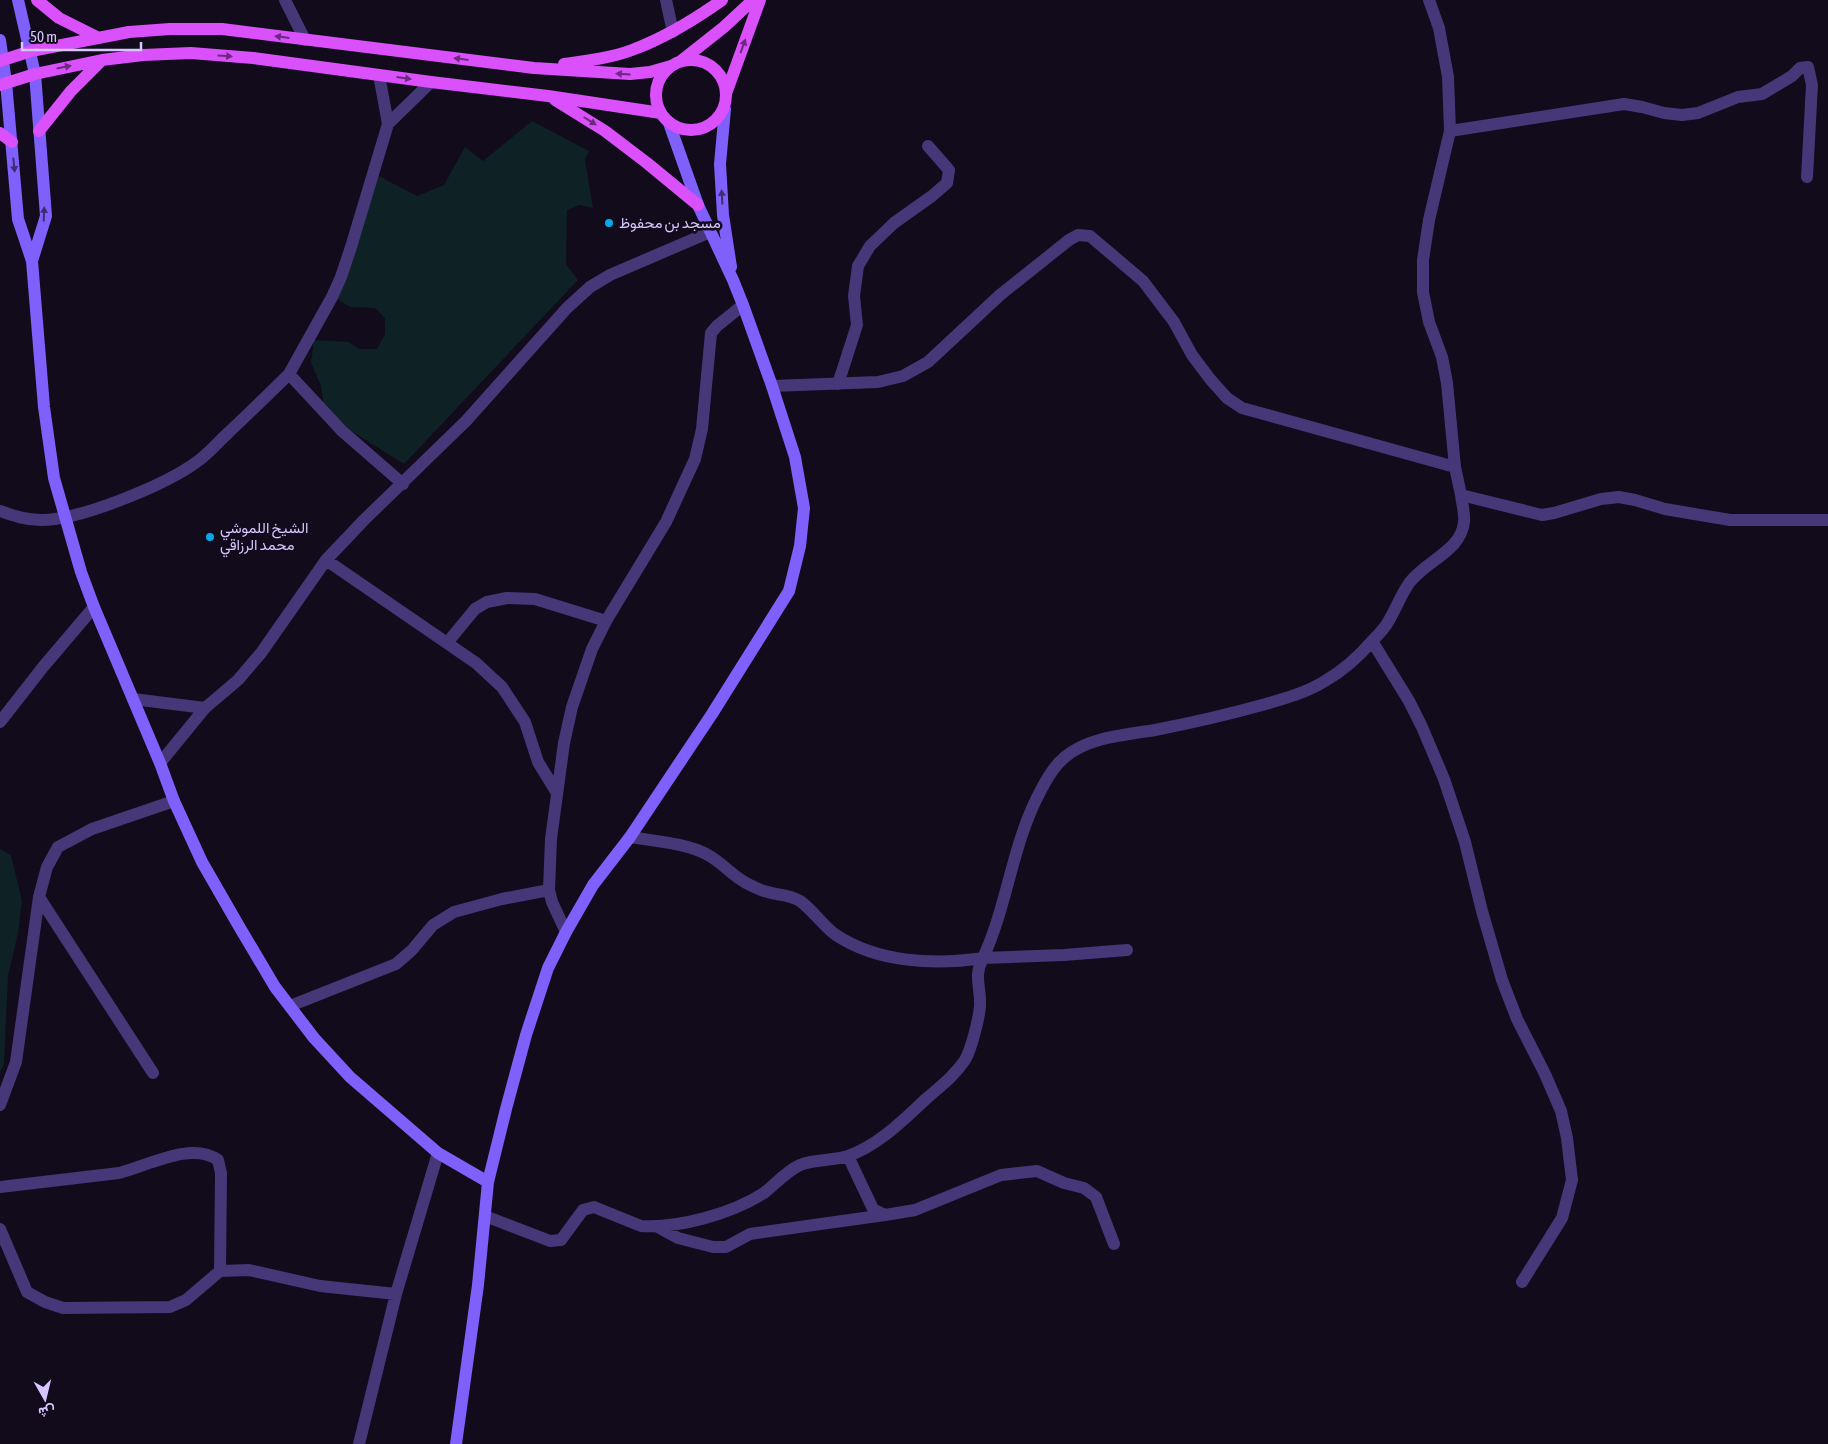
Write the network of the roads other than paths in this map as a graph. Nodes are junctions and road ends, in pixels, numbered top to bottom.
1 (18, 0) edge
2 (37, 0) edge
3 (285, 0) edge
4 (666, 0) edge
5 (722, 0) edge
6 (753, 0) edge
7 (760, 0) edge
8 (1430, 0) edge
9 (673, 32) junction
10 (99, 38) junction
11 (0, 40) edge
12 (306, 40) junction
13 (31, 51) junction
14 (2, 60) edge
15 (102, 60) junction
16 (676, 64) junction
17 (534, 68) junction
18 (34, 74) junction
19 (380, 75) junction
20 (430, 82) junction
21 (3, 83) edge
22 (727, 91) junction
23 (548, 96) junction
24 (725, 109) junction
25 (665, 118) junction
26 (388, 124) junction
27 (38, 131) junction
28 (1450, 131) junction
29 (0, 133) edge
30 (12, 142) junction
31 (928, 146) dead end
32 (1807, 177) dead end
33 (698, 205) junction
34 (710, 232) junction
35 (32, 261) junction
36 (733, 280) junction
37 (743, 305) junction
38 (289, 374) junction
39 (838, 384) junction
40 (772, 386) junction
41 (1455, 467) junction
42 (402, 484) junction
43 (1461, 495) junction
44 (0, 511) edge
45 (64, 517) junction
46 (1828, 520) edge
47 (326, 560) junction
48 (94, 607) junction
49 (606, 621) junction
50 (1372, 641) junction
51 (447, 643) junction
52 (133, 699) junction
53 (205, 708) junction
54 (0, 722) edge
55 (160, 763) junction
56 (557, 793) junction
57 (174, 801) junction
58 (630, 837) junction
59 (549, 890) junction
60 (39, 897) junction
61 (566, 932) junction
62 (1127, 950) dead end
63 (983, 958) junction
64 (290, 1006) junction
65 (153, 1073) dead end
66 (0, 1105) edge
67 (438, 1153) junction
68 (848, 1156) junction
69 (488, 1182) junction
70 (0, 1187) edge
71 (885, 1215) junction
72 (485, 1216) junction
73 (656, 1226) junction
74 (0, 1229) edge
75 (1114, 1244) dead end
76 (220, 1271) junction
77 (1522, 1282) dead end
78 (396, 1294) junction
79 (359, 1444) edge
80 (456, 1444) edge

1 - 13 street
2 - 10 main road
3 - 12 street
4 - 9 street
5 - 9 main road
6 - 16 main road
22 -> 7 main road
8 - 28 street
9 - 17 main road
12 -> 10 main road
10 - 13 main road
11 - 14 street
17 -> 12 main road
13 - 14 main road
13 - 18 street
14 - 21 street
18 -> 15 main road
15 -> 19 main road
15 - 27 main road
16 -> 17 main road
16 - 22 main road
16 - 25 main road
18 - 21 main road
18 - 27 street
19 -> 20 main road
19 - 26 street
20 - 23 main road
20 - 26 street
21 - 30 street
22 - 24 main road
23 - 25 main road
23 -> 33 main road
24 - 25 main road
36 -> 24 street
25 - 33 street
26 - 38 street
35 -> 27 street
28 - 32 street
28 - 41 street
29 - 30 main road
30 -> 35 street
31 - 39 street
33 - 34 street
34 - 36 street
34 - 42 street
35 - 45 street
36 - 37 street
37 - 40 street
37 - 49 street
38 - 42 street
38 - 45 street
39 - 40 street
39 - 41 street
40 - 58 street
41 - 43 street
42 - 47 street
43 - 46 street
43 - 50 street
44 - 45 street
45 - 48 street
47 - 51 street
47 - 53 street
48 - 52 street
48 - 54 street
49 - 51 street
49 - 56 street
50 - 63 street
50 - 77 street
51 - 56 street
52 - 53 street
52 - 55 street
53 - 55 street
55 - 57 street
56 - 59 street
57 - 60 street
57 - 64 street
58 - 61 street
58 - 63 street
59 - 61 street
59 - 64 street
60 - 65 street
60 - 66 street
61 - 69 street
62 - 63 street
63 - 68 street
64 - 67 street
67 - 69 street
67 - 78 street
68 - 71 street
68 - 73 street
69 - 72 street
70 - 76 street
71 - 73 street
71 - 75 street
72 - 73 street
72 - 80 street
74 - 76 street
76 - 78 street
78 - 79 street

